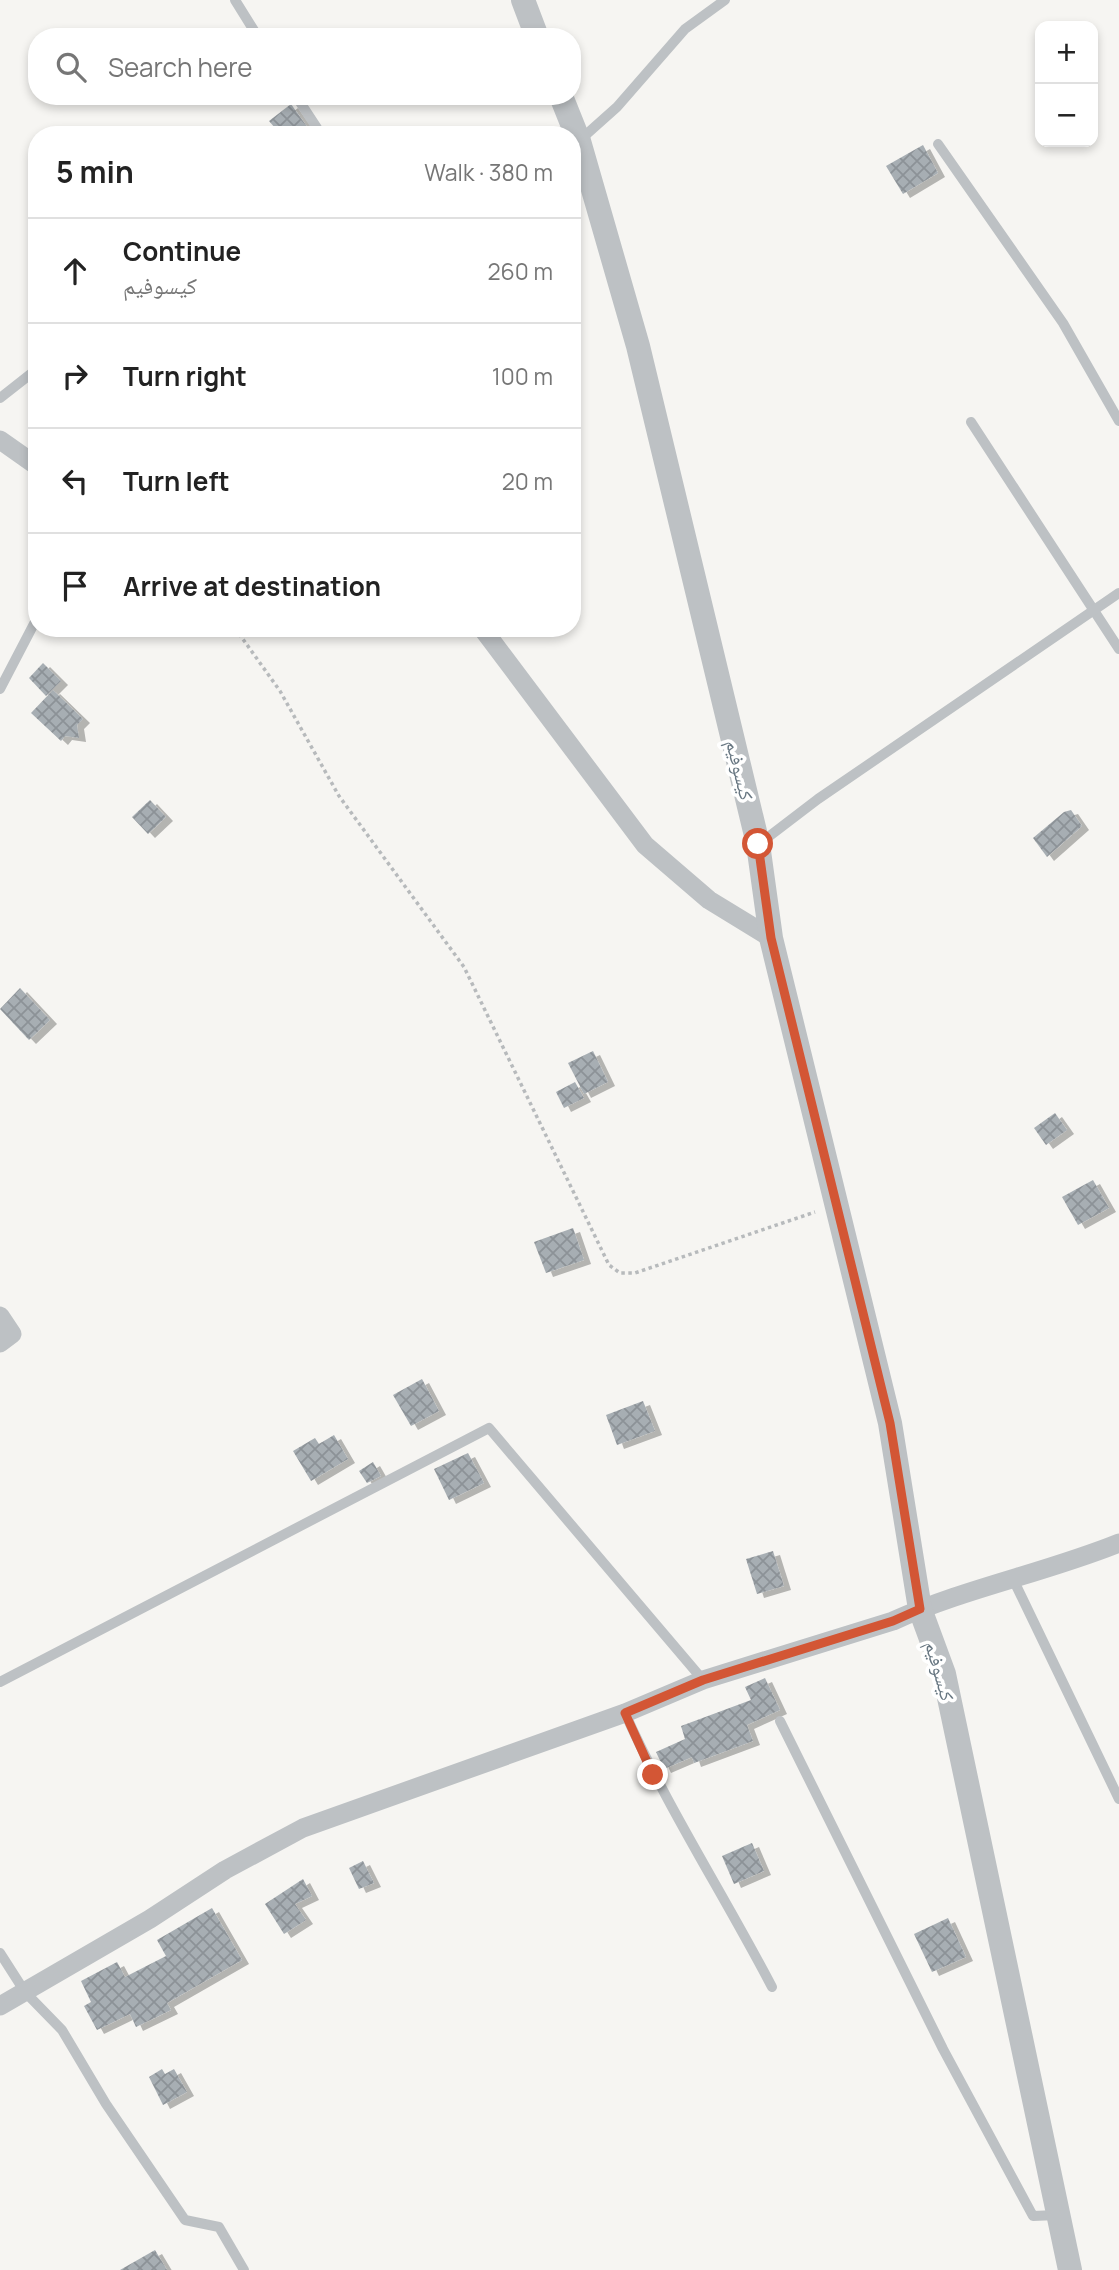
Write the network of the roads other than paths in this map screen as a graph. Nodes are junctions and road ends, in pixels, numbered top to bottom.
1 (235, 0) edge
2 (523, 0) edge
3 (724, 0) edge
4 (252, 28) edge
5 (534, 28) edge
6 (302, 105) edge
7 (565, 105) edge
8 (316, 126) edge
9 (573, 126) edge
10 (581, 139) edge
11 (938, 144) dead end
12 (581, 148) edge
13 (28, 376) edge
14 (0, 398) edge
15 (1119, 421) edge
16 (971, 422) dead end
17 (0, 439) edge
18 (28, 459) edge
19 (1119, 593) edge
20 (1094, 610) junction
21 (28, 635) edge
22 (489, 637) edge
23 (1119, 649) edge
24 (0, 689) edge
25 (758, 844) junction
26 (771, 938) junction
27 (0, 1316) edge
28 (0, 1343) edge
29 (1119, 1543) edge
30 (1013, 1579) junction
31 (920, 1609) junction
32 (703, 1680) junction
33 (0, 1682) edge
34 (625, 1713) junction
35 (780, 1721) dead end
36 (1119, 1799) edge
37 (0, 1953) edge
38 (772, 1987) dead end
39 (25, 1992) junction
40 (0, 2006) edge
41 (1058, 2215) junction
42 (244, 2270) edge
43 (1070, 2270) edge

1 - 4 lane
2 - 5 street
3 - 10 lane
6 - 8 lane
7 - 9 street, كيسوفيم
11 - 15 lane
12 - 25 street, كيسوفيم
13 - 14 lane
16 - 20 lane
17 - 18 street
19 - 20 lane
20 - 23 lane
20 - 25 lane
21 - 24 lane
22 - 26 street
25 - 26 street, كيسوفيم
26 - 31 street, كيسوفيم
27 - 28 street
29 - 30 street
30 - 31 street
30 - 36 lane
31 - 32 street
31 - 41 street, كيسوفيم
32 - 33 lane
32 - 34 street
34 - 38 lane
34 - 39 street
35 - 41 lane
37 - 39 lane
39 - 40 street
39 - 42 lane
41 - 43 street, كيسوفيم

